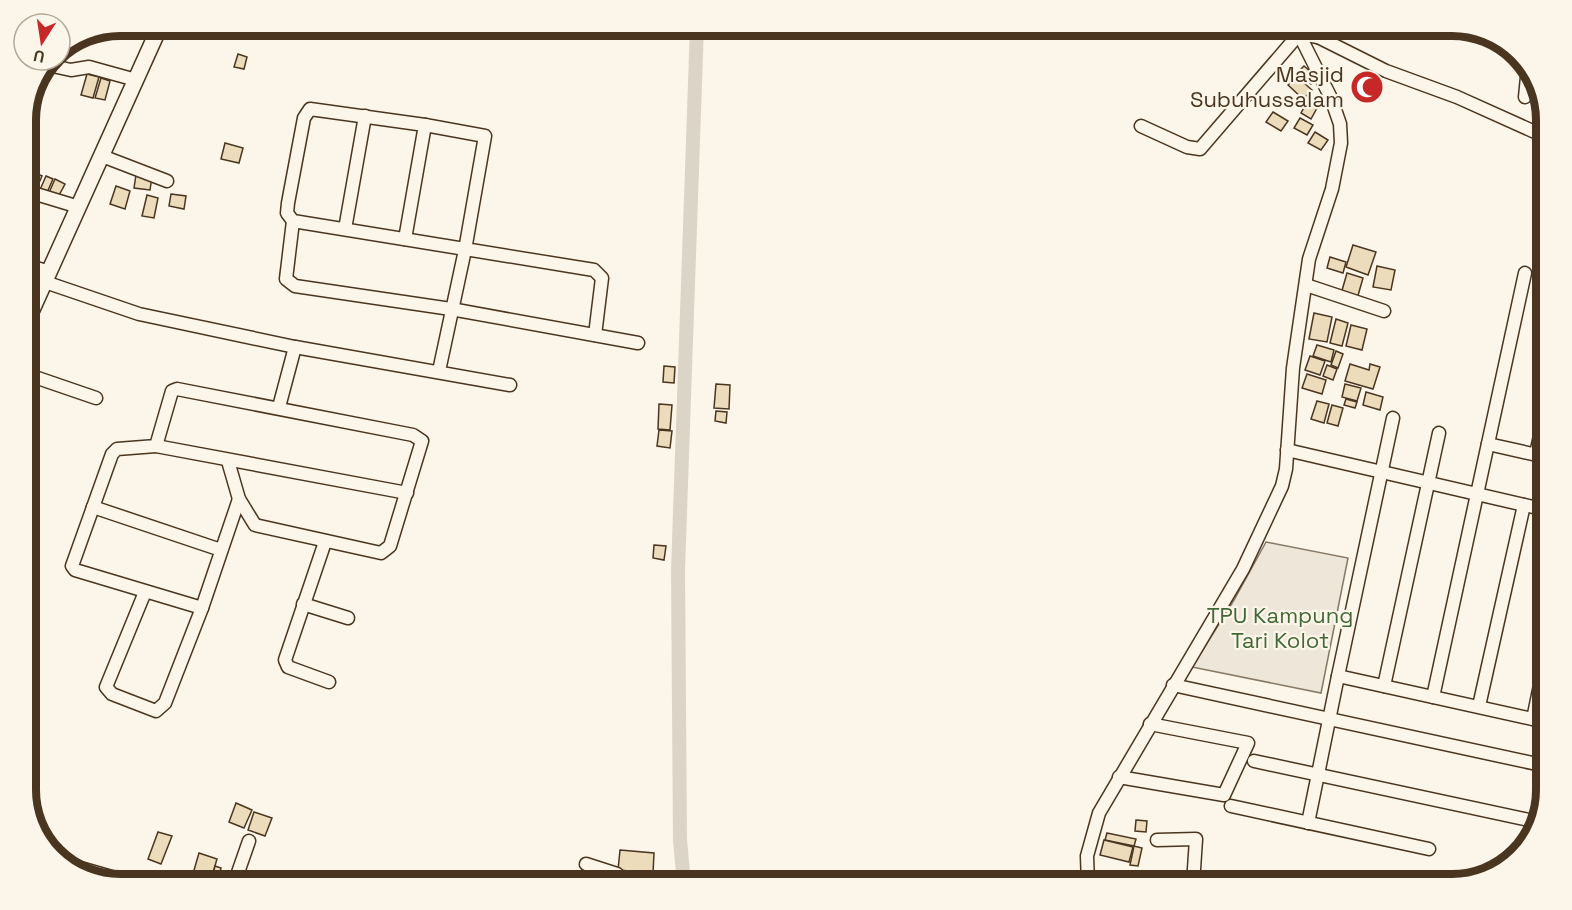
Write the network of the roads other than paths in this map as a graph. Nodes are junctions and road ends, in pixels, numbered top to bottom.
1 (156, 36) edge
2 (1297, 36) edge
3 (1300, 36) edge
4 (1327, 36) edge
5 (72, 70) edge
6 (136, 80) junction
7 (1527, 81) edge
8 (1525, 97) dead end
9 (365, 116) junction
10 (425, 125) junction
11 (1141, 126) dead end
12 (1536, 132) edge
13 (102, 156) junction
14 (168, 181) dead end
15 (36, 194) edge
16 (79, 207) junction
17 (293, 221) junction
18 (345, 229) junction
19 (405, 239) junction
20 (465, 250) junction
21 (36, 270) edge
22 (1525, 273) dead end
23 (48, 277) junction
24 (1306, 285) junction
25 (36, 302) edge
26 (451, 309) junction
27 (1384, 311) dead end
28 (596, 335) junction
29 (638, 343) dead end
30 (295, 347) junction
31 (440, 371) junction
32 (36, 377) edge
33 (510, 385) dead end
34 (96, 398) dead end
35 (279, 407) junction
36 (1393, 418) dead end
37 (1440, 433) dead end
38 (1488, 444) junction
39 (156, 446) junction
40 (1287, 450) junction
41 (1536, 454) edge
42 (228, 461) junction
43 (1380, 472) junction
44 (1428, 483) junction
45 (408, 493) junction
46 (1477, 495) junction
47 (239, 499) junction
48 (1524, 505) junction
49 (93, 507) junction
50 (1536, 508) edge
51 (325, 542) junction
52 (221, 550) junction
53 (145, 592) junction
54 (303, 604) junction
55 (202, 608) junction
56 (348, 618) dead end
57 (1338, 676) junction
58 (329, 682) dead end
59 (1173, 686) junction
60 (1384, 686) junction
61 (1433, 696) junction
62 (1536, 704) edge
63 (1479, 706) junction
64 (1329, 718) junction
65 (1533, 719) junction
66 (1536, 720) edge
67 (1150, 724) junction
68 (1254, 761) dead end
69 (1536, 764) edge
70 (1318, 774) junction
71 (1119, 777) junction
72 (1231, 806) dead end
73 (1530, 820) edge
74 (1308, 823) junction
75 (1157, 840) dead end
76 (249, 842) dead end
77 (1429, 849) dead end
78 (586, 864) dead end
79 (238, 874) edge
80 (617, 874) edge
81 (1088, 874) edge
82 (1194, 874) edge

1 - 6 street
2 - 11 street
3 - 24 street
4 - 12 street
5 - 6 street
6 - 13 street
7 - 8 street
9 - 10 street
9 - 17 street
9 - 18 street
10 - 19 street
10 - 20 street
13 - 14 street
13 - 16 street
15 - 16 street
16 - 23 street
17 - 18 street
17 - 26 street
18 - 19 street
19 - 20 street
20 - 26 street
20 - 28 street
21 - 23 street
22 - 38 street
23 - 25 street
23 - 30 street
24 - 27 street
24 - 40 street
26 - 28 street
26 - 31 street
28 - 29 street
30 - 31 street
30 - 35 street
31 - 33 street
32 - 34 street
35 - 39 street
35 - 45 street
36 - 43 street
37 - 44 street
38 - 41 street
38 - 46 street
39 - 42 street
39 - 49 street
40 - 43 street
40 - 59 street
42 - 45 street
42 - 47 street
43 - 44 street
43 - 57 street
44 - 46 street
44 - 60 street
45 - 51 street
46 - 48 street
46 - 61 street
47 - 51 street
47 - 52 street
48 - 50 street
48 - 63 street
49 - 52 street
49 - 53 street
51 - 54 street
52 - 55 street
53 - 55 street
53 - 55 street
54 - 56 street
54 - 58 street
57 - 60 street
57 - 64 street
59 - 64 street
59 - 67 street
60 - 61 street
61 - 63 street
62 - 65 street
63 - 65 street
64 - 69 street
64 - 70 street
65 - 66 street
67 - 71 street
67 - 71 street
68 - 70 street
70 - 73 street
70 - 74 street
71 - 81 street
72 - 74 street
74 - 77 street
75 - 82 street
76 - 79 street
78 - 80 street

